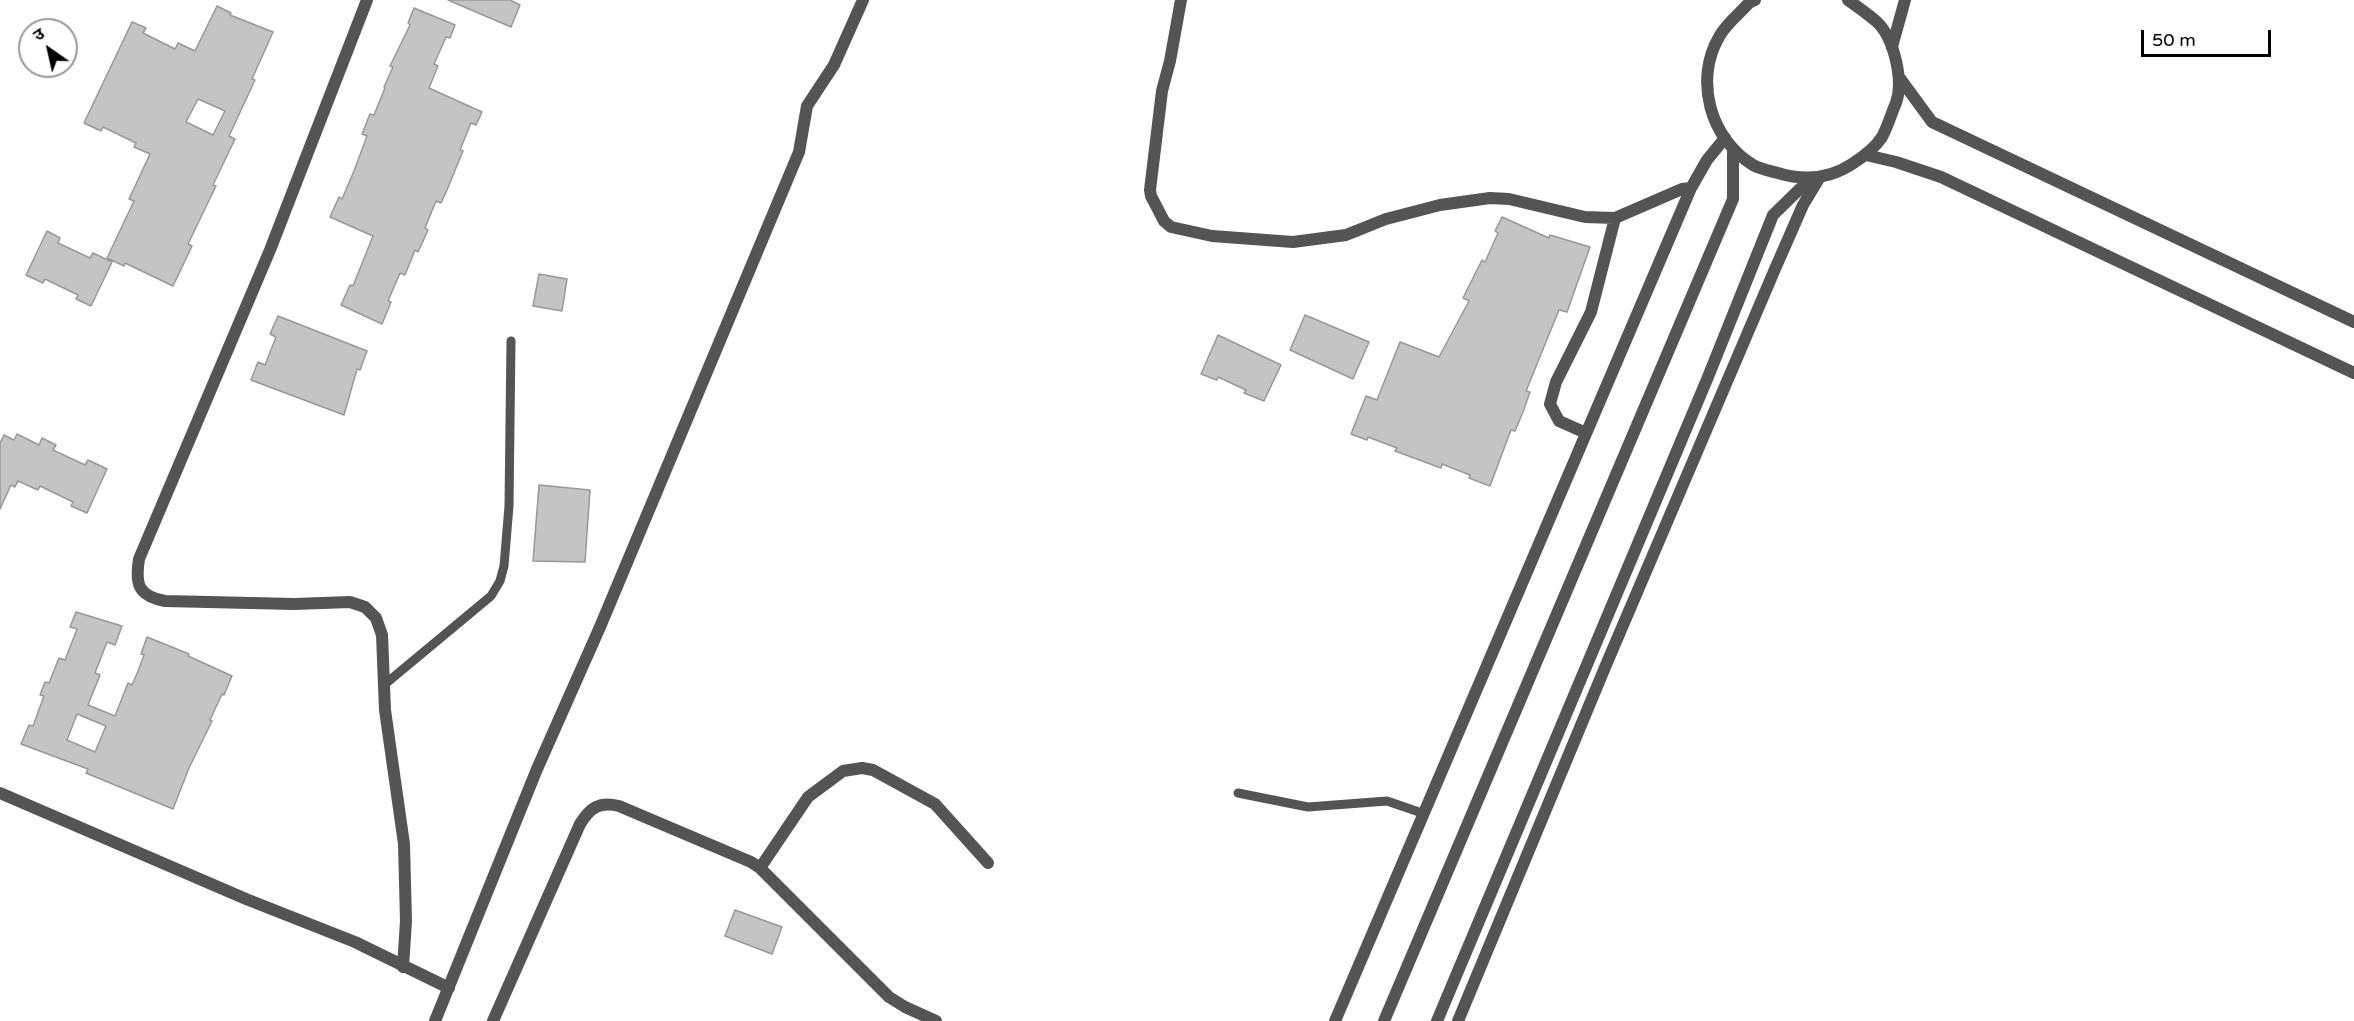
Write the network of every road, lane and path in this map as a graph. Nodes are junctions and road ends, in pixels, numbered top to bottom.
1 (367, 0) edge
2 (863, 0) edge
3 (1181, 0) edge
4 (1755, 0) edge
5 (1848, 0) edge
6 (1905, 0) edge
7 (1892, 47) junction
8 (1899, 77) junction
9 (1725, 138) junction
10 (1733, 150) junction
11 (1866, 155) junction
12 (1816, 178) junction
13 (1691, 188) junction
14 (1615, 218) junction
15 (2354, 322) edge
16 (511, 341) dead end
17 (2354, 373) edge
18 (1586, 433) junction
19 (384, 685) junction
20 (0, 793) edge
21 (1238, 793) dead end
22 (1422, 813) junction
23 (988, 863) dead end
24 (760, 868) junction
25 (403, 967) junction
26 (450, 988) junction
27 (435, 1021) edge
28 (493, 1021) edge
29 (936, 1021) edge
30 (1335, 1021) edge
31 (1384, 1021) edge
32 (1437, 1021) edge
33 (1458, 1021) edge

1 - 19 street
2 - 26 street
3 - 14 street
4 - 9 street
5 - 7 street
6 - 7 street
7 - 8 street
8 - 11 street
8 - 15 street
9 - 10 street
9 - 13 street
10 - 12 street
10 - 31 street
11 - 12 street
11 - 17 street
12 - 32 street
12 - 33 street
13 - 14 street
13 - 18 street
14 - 18 street
16 - 19 lane
18 - 22 street
19 - 25 street
20 - 25 street
21 - 22 lane
22 - 30 street
23 - 24 street
24 - 28 street
24 - 29 street
25 - 26 street
26 - 27 street

